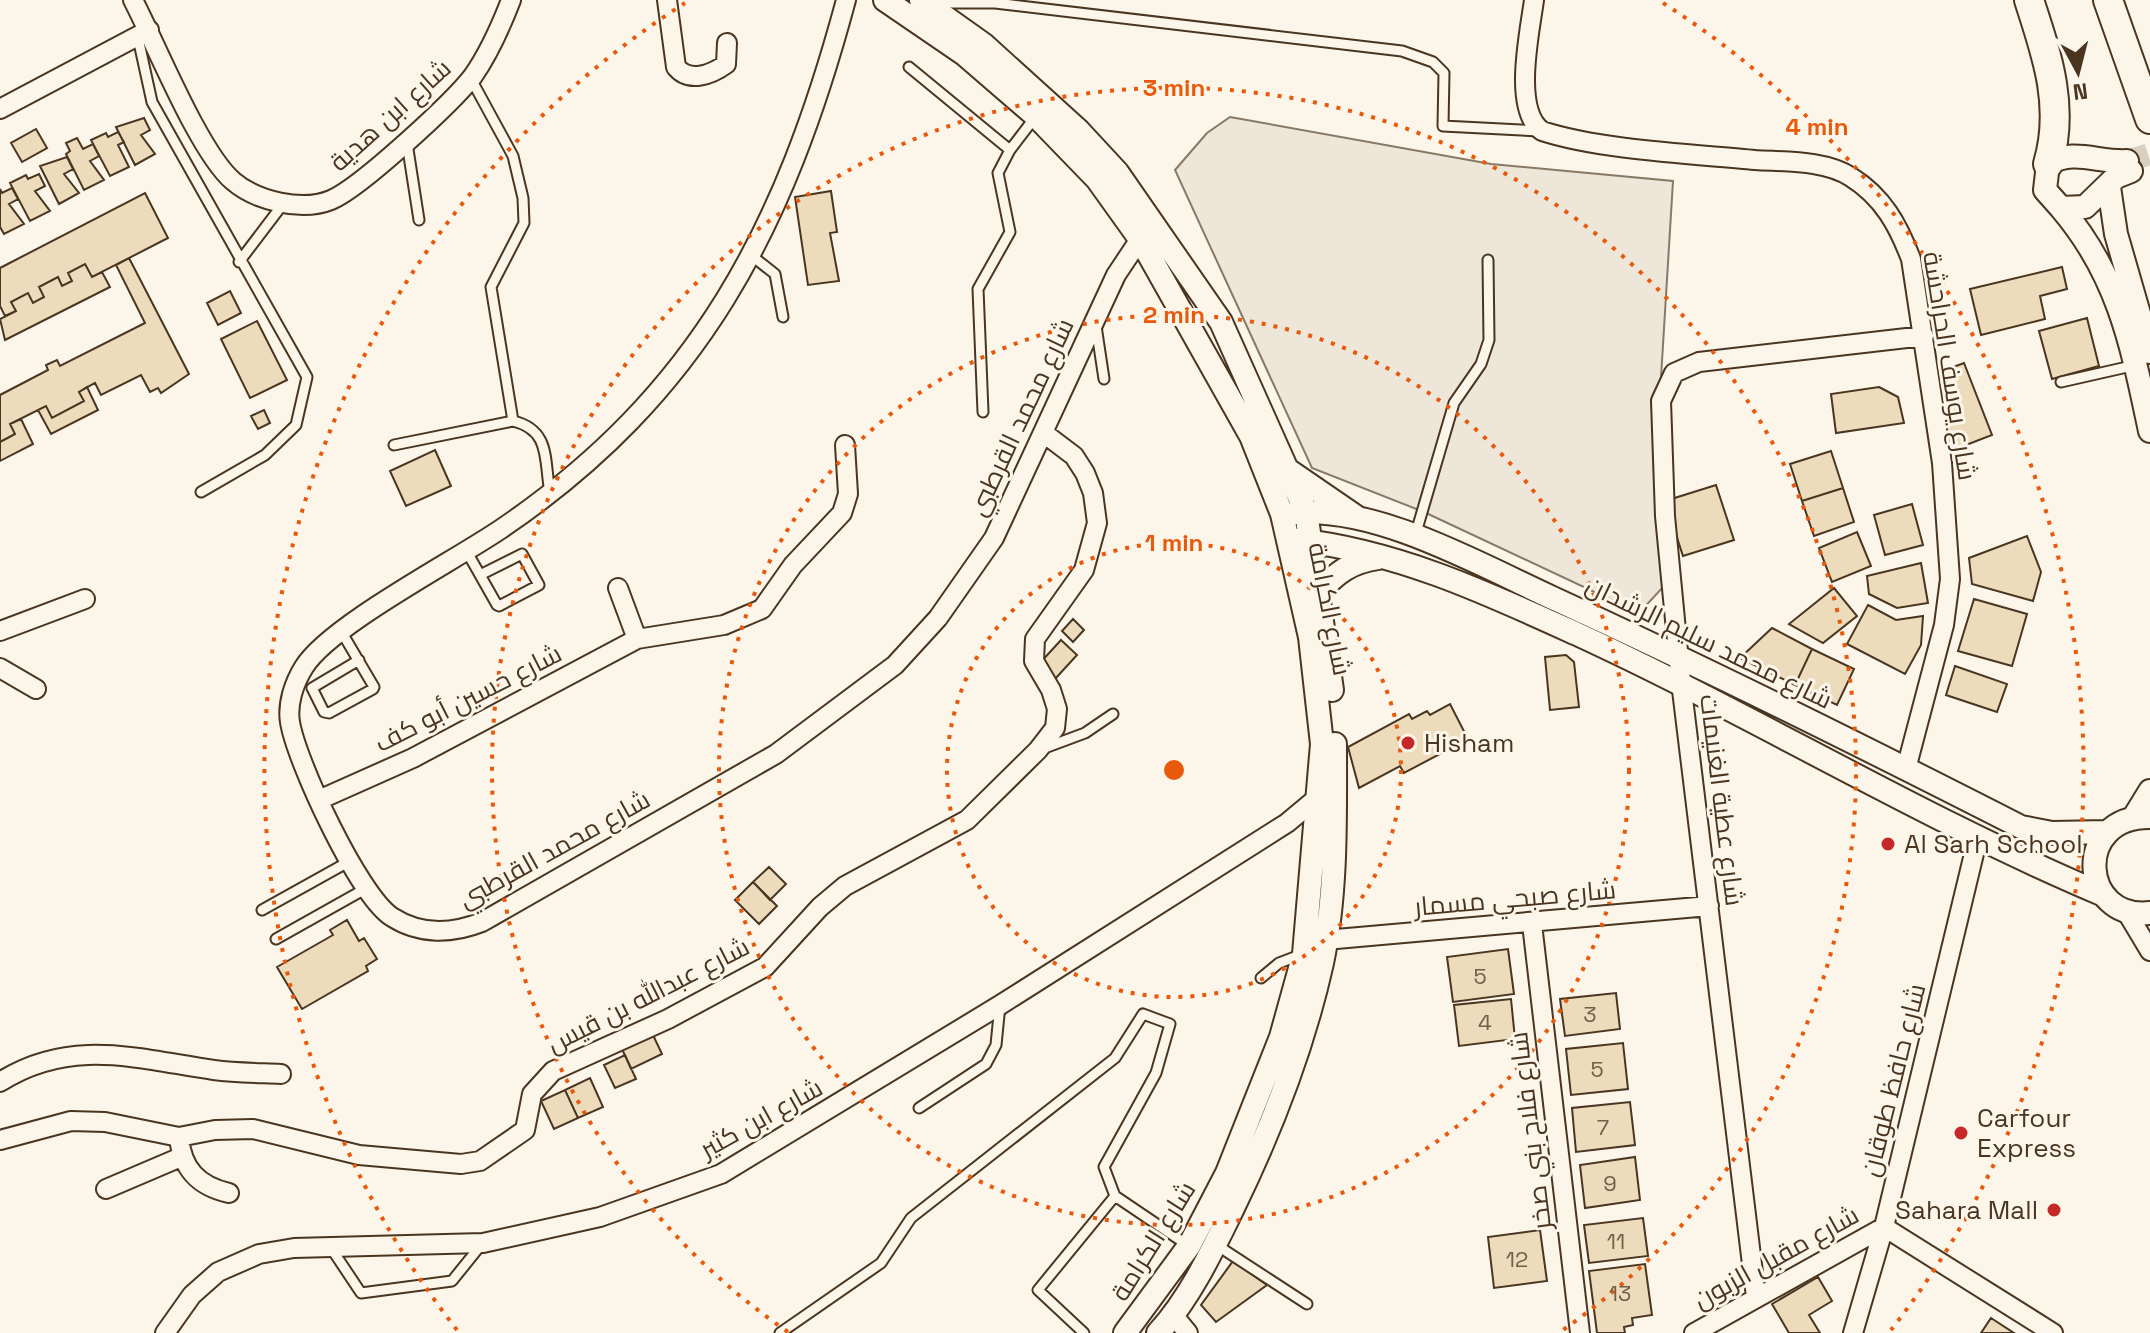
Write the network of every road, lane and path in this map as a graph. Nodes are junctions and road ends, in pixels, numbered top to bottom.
1 (133, 0) edge
2 (511, 0) edge
3 (667, 0) edge
4 (846, 0) edge
5 (885, 0) edge
6 (1534, 0) edge
7 (2029, 0) edge
8 (2108, 0) edge
9 (923, 2) edge
10 (144, 34) junction
11 (727, 43) dead end
12 (909, 67) dead end
13 (471, 79) junction
14 (0, 109) edge
15 (1036, 116) junction
16 (2150, 119) edge
17 (1542, 131) junction
18 (407, 140) junction
19 (1010, 150) junction
20 (2048, 164) junction
21 (2109, 187) junction
22 (284, 203) junction
23 (2061, 208) junction
24 (419, 220) dead end
25 (1140, 239) junction
26 (752, 256) junction
27 (1488, 260) dead end
28 (239, 262) junction
29 (783, 317) dead end
30 (1095, 319) junction
31 (1924, 336) junction
32 (2143, 359) edge
33 (1104, 379) dead end
34 (2061, 382) dead end
35 (983, 412) dead end
36 (513, 421) junction
37 (2150, 431) edge
38 (1045, 434) junction
39 (394, 445) dead end
40 (845, 445) dead end
41 (1288, 470) junction
42 (201, 492) dead end
43 (550, 496) junction
44 (1306, 512) junction
45 (1282, 514) junction
46 (1359, 519) junction
47 (1415, 536) junction
48 (1299, 541) junction
49 (467, 552) junction
50 (1387, 557) junction
51 (480, 575) junction
52 (618, 588) dead end
53 (1319, 592) junction
54 (85, 599) dead end
55 (0, 631) edge
56 (341, 631) junction
57 (637, 639) junction
58 (1679, 656) junction
59 (359, 660) junction
60 (0, 668) edge
61 (1681, 682) junction
62 (36, 689) dead end
63 (1113, 714) dead end
64 (1038, 750) junction
65 (1906, 769) junction
66 (2150, 791) edge
67 (1326, 797) junction
68 (321, 799) junction
69 (2142, 817) edge
70 (2106, 832) junction
71 (1978, 837) junction
72 (350, 861) junction
73 (365, 889) junction
74 (2104, 895) junction
75 (1709, 906) junction
76 (262, 910) dead end
77 (2126, 911) junction
78 (2150, 913) edge
79 (1532, 924) junction
80 (276, 939) dead end
81 (1325, 940) junction
82 (2150, 951) edge
83 (1304, 954) junction
84 (1261, 978) dead end
85 (1000, 1005) junction
86 (281, 1074) dead end
87 (0, 1082) edge
88 (919, 1108) dead end
89 (179, 1137) junction
90 (0, 1140) edge
91 (181, 1157) junction
92 (106, 1189) dead end
93 (229, 1193) dead end
94 (1115, 1196) junction
95 (1884, 1227) junction
96 (483, 1243) junction
97 (1215, 1244) junction
98 (1189, 1246) junction
99 (331, 1248) junction
100 (1756, 1297) junction
101 (1307, 1304) dead end
102 (1181, 1324) edge
103 (165, 1333) edge
104 (780, 1333) edge
105 (1084, 1333) edge
106 (1125, 1333) edge
107 (1158, 1333) edge
108 (1580, 1333) edge
109 (1694, 1333) edge
110 (1853, 1333) edge
111 (2053, 1333) edge

1 - 10 street, شارع ابن هدية
2 - 13 street, شارع ابن هدية
3 - 11 street
4 - 26 street, شارع محمد القرطبي
5 - 15 street, شارع الكرامة
6 - 17 street
7 - 20 highway
8 - 16 highway
9 - 17 lane
9 - 41 street, شارع الكرامة
10 - 14 street
10 - 22 street, شارع ابن هدية
10 - 28 lane
12 - 19 lane
13 - 18 street, شارع ابن هدية
13 - 36 lane
15 - 19 lane
15 - 25 street, شارع الكرامة
17 - 31 street, شارع يوسف الحراحشة
18 - 22 street, شارع ابن هدية
18 - 24 lane
19 - 35 lane
20 - 21 street
20 - 23 street
21 - 23 street
21 - 32 street
22 - 28 lane
23 - 32 street
25 - 30 street, شارع محمد القرطبي
25 - 45 street, شارع الكرامة
26 - 29 lane
26 - 43 street, شارع محمد القرطبي
27 - 47 lane
28 - 42 lane
30 - 33 lane
30 - 38 street, شارع محمد القرطبي
31 - 58 street, شارع عطية الغنيمات
31 - 65 street, شارع يوسف الحراحشة
32 - 34 lane
32 - 37 street
36 - 39 lane
36 - 43 lane
38 - 64 street, شارع عبدالله بن قيس
38 - 73 street, شارع محمد القرطبي
40 - 57 street, شارع حسين أبو كف
41 - 44 street, شارع الكرامة
41 - 46 street
43 - 49 street, شارع محمد القرطبي
44 - 45 street, شارع محمد سليم الرشدان
44 - 46 street, شارع محمد سليم الرشدان
44 - 48 street, شارع الكرامة
45 - 48 street, شارع الكرامة
46 - 47 street, شارع محمد سليم الرشدان
47 - 58 street, شارع محمد سليم الرشدان
48 - 50 street, شارع محمد سليم الرشدان
48 - 53 street, شارع الكرامة
48 - 67 street, شارع الكرامة
49 - 51 lane
49 - 56 street, شارع محمد القرطبي
50 - 53 street
50 - 61 street, شارع محمد سليم الرشدان
51 - 51 lane
52 - 57 street
53 - 67 street, شارع الكرامة
54 - 55 street
56 - 59 lane
56 - 68 street, شارع محمد القرطبي
57 - 68 street, شارع حسين أبو كف
58 - 61 street, شارع عطية الغنيمات
58 - 65 street, شارع محمد سليم الرشدان
59 - 59 lane
60 - 62 street
61 - 71 street, شارع محمد سليم الرشدان
61 - 75 street, شارع عطية الغنيمات
63 - 64 lane
64 - 89 street, شارع عبدالله بن قيس
65 - 70 street, شارع محمد سليم الرشدان
66 - 69 street
67 - 81 street, شارع الكرامة
67 - 83 street, شارع الكرامة
67 - 85 street, شارع ابن كثير
68 - 72 street, شارع محمد القرطبي
69 - 70 street
70 - 74 street
71 - 74 street, شارع محمد سليم الرشدان
71 - 95 street, شارع حافظ طوقان
72 - 73 street, شارع محمد القرطبي
72 - 76 lane
73 - 80 lane
74 - 77 street, شارع محمد سليم الرشدان
75 - 79 street, شارع صبحي مسمار
75 - 100 street, شارع عطية الغنيمات
77 - 78 street
77 - 82 street
79 - 81 street, شارع صبحي مسمار
79 - 108 street, شارع فلاح بني صخر
81 - 97 street, شارع الكرامة
83 - 84 lane
83 - 98 street, شارع الكرامة
85 - 88 lane
85 - 96 street, شارع ابن كثير
86 - 87 street
89 - 90 street, شارع عبدالله بن قيس
89 - 91 street
91 - 92 street
91 - 93 street
94 - 98 lane
94 - 104 lane
94 - 105 lane
95 - 100 street, شارع مقبل الزبون
95 - 110 street, شارع حافظ طوقان
95 - 111 street
96 - 99 street, شارع ابن كثير
96 - 99 lane
97 - 101 lane
97 - 102 street, شارع الكرامة
98 - 106 street, شارع الكرامة
99 - 103 street, شارع ابن كثير
100 - 109 street, شارع مقبل الزبون
102 - 107 street, شارع الكرامة

